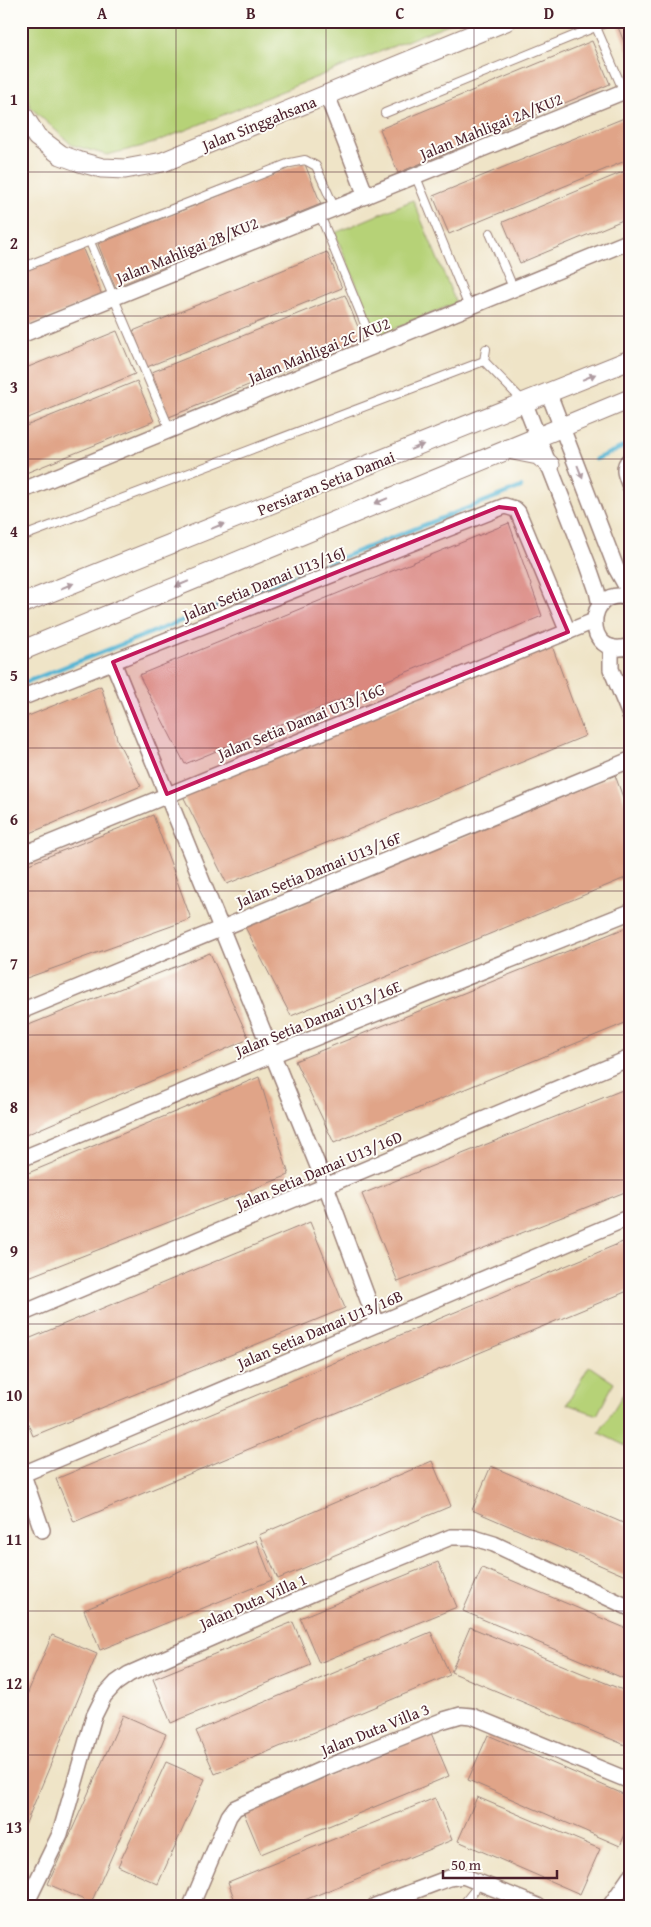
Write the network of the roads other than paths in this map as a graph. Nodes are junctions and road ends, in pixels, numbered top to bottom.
1 (506, 21) edge
2 (610, 21) edge
3 (596, 27) junction
4 (626, 90) edge
5 (327, 95) junction
6 (630, 106) edge
7 (21, 112) edge
8 (385, 113) dead end
9 (416, 176) junction
10 (366, 196) junction
11 (335, 209) junction
12 (320, 215) junction
13 (490, 233) dead end
14 (630, 241) edge
15 (90, 242) junction
16 (21, 268) edge
17 (514, 290) junction
18 (114, 298) junction
19 (469, 308) junction
20 (21, 335) edge
21 (374, 346) junction
22 (486, 349) dead end
23 (630, 360) edge
24 (484, 361) junction
25 (549, 394) junction
26 (630, 399) edge
27 (525, 404) junction
28 (562, 426) junction
29 (170, 430) junction
30 (539, 436) junction
31 (506, 448) junction
32 (630, 459) edge
33 (550, 465) junction
34 (630, 486) edge
35 (21, 491) edge
36 (21, 537) edge
37 (630, 593) edge
38 (630, 598) edge
39 (21, 604) edge
40 (600, 606) junction
41 (594, 621) junction
42 (568, 632) junction
43 (630, 646) edge
44 (611, 647) junction
45 (21, 651) edge
46 (113, 662) junction
47 (21, 698) edge
48 (630, 715) edge
49 (630, 760) edge
50 (167, 794) junction
51 (21, 855) edge
52 (630, 912) edge
53 (220, 929) junction
54 (21, 1011) edge
55 (272, 1055) junction
56 (630, 1058) edge
57 (21, 1159) edge
58 (326, 1186) junction
59 (630, 1217) edge
60 (21, 1314) edge
61 (377, 1324) junction
62 (22, 1471) edge
63 (42, 1530) dead end
64 (630, 1608) edge
65 (630, 1781) edge
66 (630, 1877) edge
67 (481, 1882) junction
68 (379, 1905) edge
69 (25, 1906) edge
70 (191, 1906) edge
71 (462, 1906) edge
72 (538, 1906) edge
73 (610, 1906) edge

1 - 5 street, Jalan Singgahsana
2 - 3 lane
3 - 4 lane
3 - 8 lane
4 - 6 lane
4 - 9 street, Jalan Mahligai 2A/KU2
5 - 7 street, Jalan Singgahsana
5 - 10 street
9 - 10 street, Jalan Mahligai 2A/KU2
9 - 19 lane
10 - 11 street, Jalan Mahligai 2B/KU2
11 - 12 street, Jalan Mahligai 2B/KU2
11 - 15 lane
12 - 18 street, Jalan Mahligai 2B/KU2
12 - 21 lane
13 - 17 lane
14 - 17 street, Jalan Mahligai 2C/KU2
15 - 16 lane
15 - 18 lane
17 - 19 street, Jalan Mahligai 2C/KU2
18 - 20 street, Jalan Mahligai 2B/KU2
18 - 29 lane
19 - 21 street, Jalan Mahligai 2C/KU2
21 - 29 street, Jalan Mahligai 2C/KU2
22 - 24 lane
25 -> 23 street, Persiaran Setia Damai
24 - 27 lane
24 - 36 lane
25 - 27 street, Persiaran Setia Damai
25 - 28 street
26 - 28 street
27 - 30 street
39 -> 27 street, Persiaran Setia Damai
28 - 30 street
28 -> 37 street
29 - 35 street, Jalan Mahligai 2C/KU2
30 - 31 street
30 - 33 street
31 - 33 street
31 -> 45 street
32 - 34 street
33 - 40 street
38 - 40 street
40 - 41 street
41 - 42 street, Jalan Setia Damai U13/16G
41 - 44 street
42 - 46 street, Jalan Setia Damai U13/16J
42 - 50 street, Jalan Setia Damai U13/16G
43 - 44 street
44 - 48 street
46 - 47 street, Jalan Setia Damai U13/16J
46 - 50 street
49 - 53 street, Jalan Setia Damai U13/16F
50 - 51 street, Jalan Setia Damai U13/16G
50 - 53 street
52 - 55 street, Jalan Setia Damai U13/16E
53 - 54 street, Jalan Setia Damai U13/16F
53 - 55 street
55 - 57 street, Jalan Setia Damai U13/16E
55 - 58 street
56 - 58 street, Jalan Setia Damai U13/16D
58 - 60 street, Jalan Setia Damai U13/16D
58 - 61 street
59 - 61 street, Jalan Setia Damai U13/16B
61 - 62 street, Jalan Setia Damai U13/16B
62 - 63 street
64 - 69 street, Jalan Duta Villa 1
65 - 70 street, Jalan Duta Villa 3
66 - 73 street
67 - 68 street
67 - 71 lane
67 - 72 street

